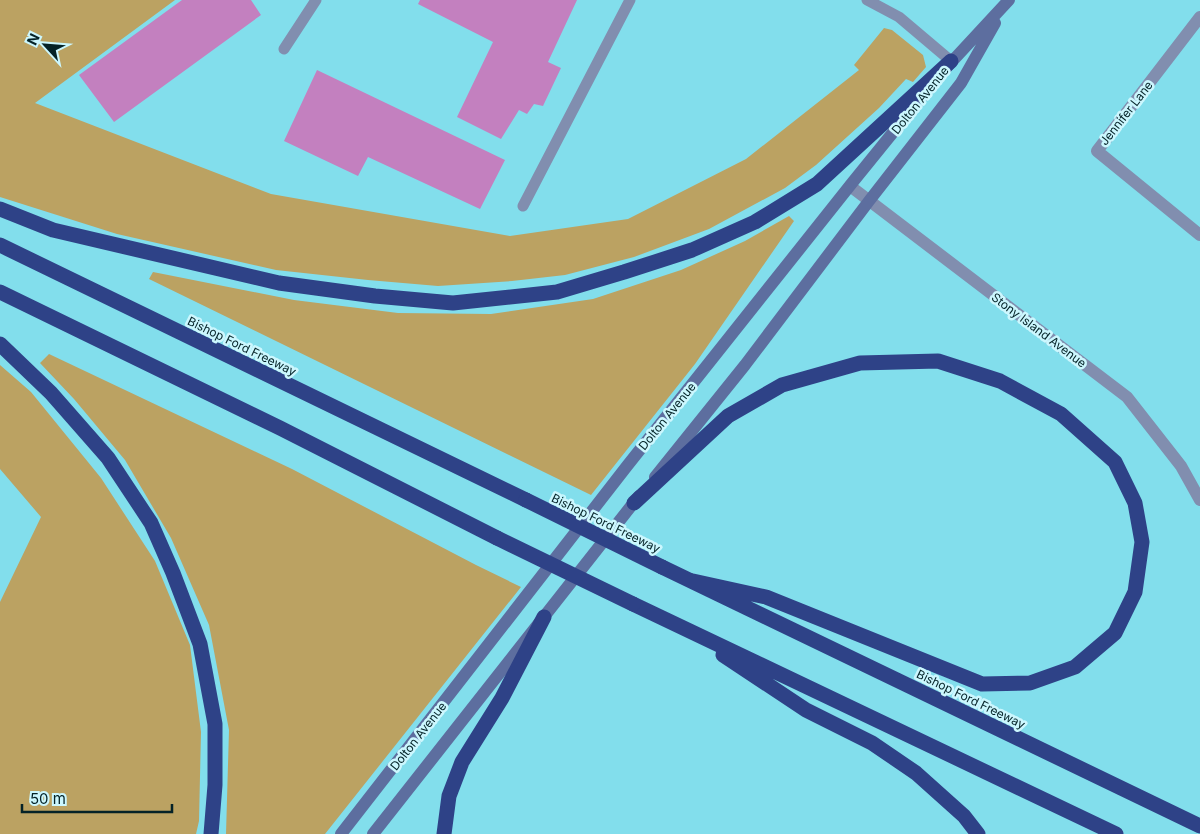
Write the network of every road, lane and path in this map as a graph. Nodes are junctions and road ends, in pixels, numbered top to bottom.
1 (316, 0) edge
2 (630, 0) edge
3 (867, 0) edge
4 (1006, 4) edge
5 (1200, 18) edge
6 (284, 49) dead end
7 (951, 61) junction
8 (850, 186) junction
9 (869, 201) junction
10 (523, 206) dead end
11 (0, 210) edge
12 (1200, 235) edge
13 (0, 245) edge
14 (0, 292) edge
15 (0, 344) edge
16 (1200, 500) edge
17 (634, 503) junction
18 (693, 581) junction
19 (544, 618) junction
20 (673, 623) junction
21 (1200, 826) edge
22 (211, 834) edge
23 (341, 834) edge
24 (373, 834) edge
25 (444, 834) edge
26 (978, 834) edge
27 (1116, 834) edge

1 - 6 lane
2 - 10 lane
3 - 7 lane
4 - 7 street, Dolton Avenue
4 - 9 street, Dolton Avenue
5 - 12 street, Jennifer Lane
7 - 8 street, Dolton Avenue
7 - 11 highway
8 - 9 street, Stony Island Avenue
8 - 23 street, Dolton Avenue
9 - 16 street, Stony Island Avenue
9 - 17 street, Dolton Avenue
13 - 18 highway, Bishop Ford Freeway, bridge
14 - 20 highway, bridge
15 - 22 highway
17 - 18 highway
17 - 19 street, Dolton Avenue
18 - 21 highway, Bishop Ford Freeway
19 - 24 street, Dolton Avenue
19 - 25 highway
20 - 26 highway
20 - 27 highway

